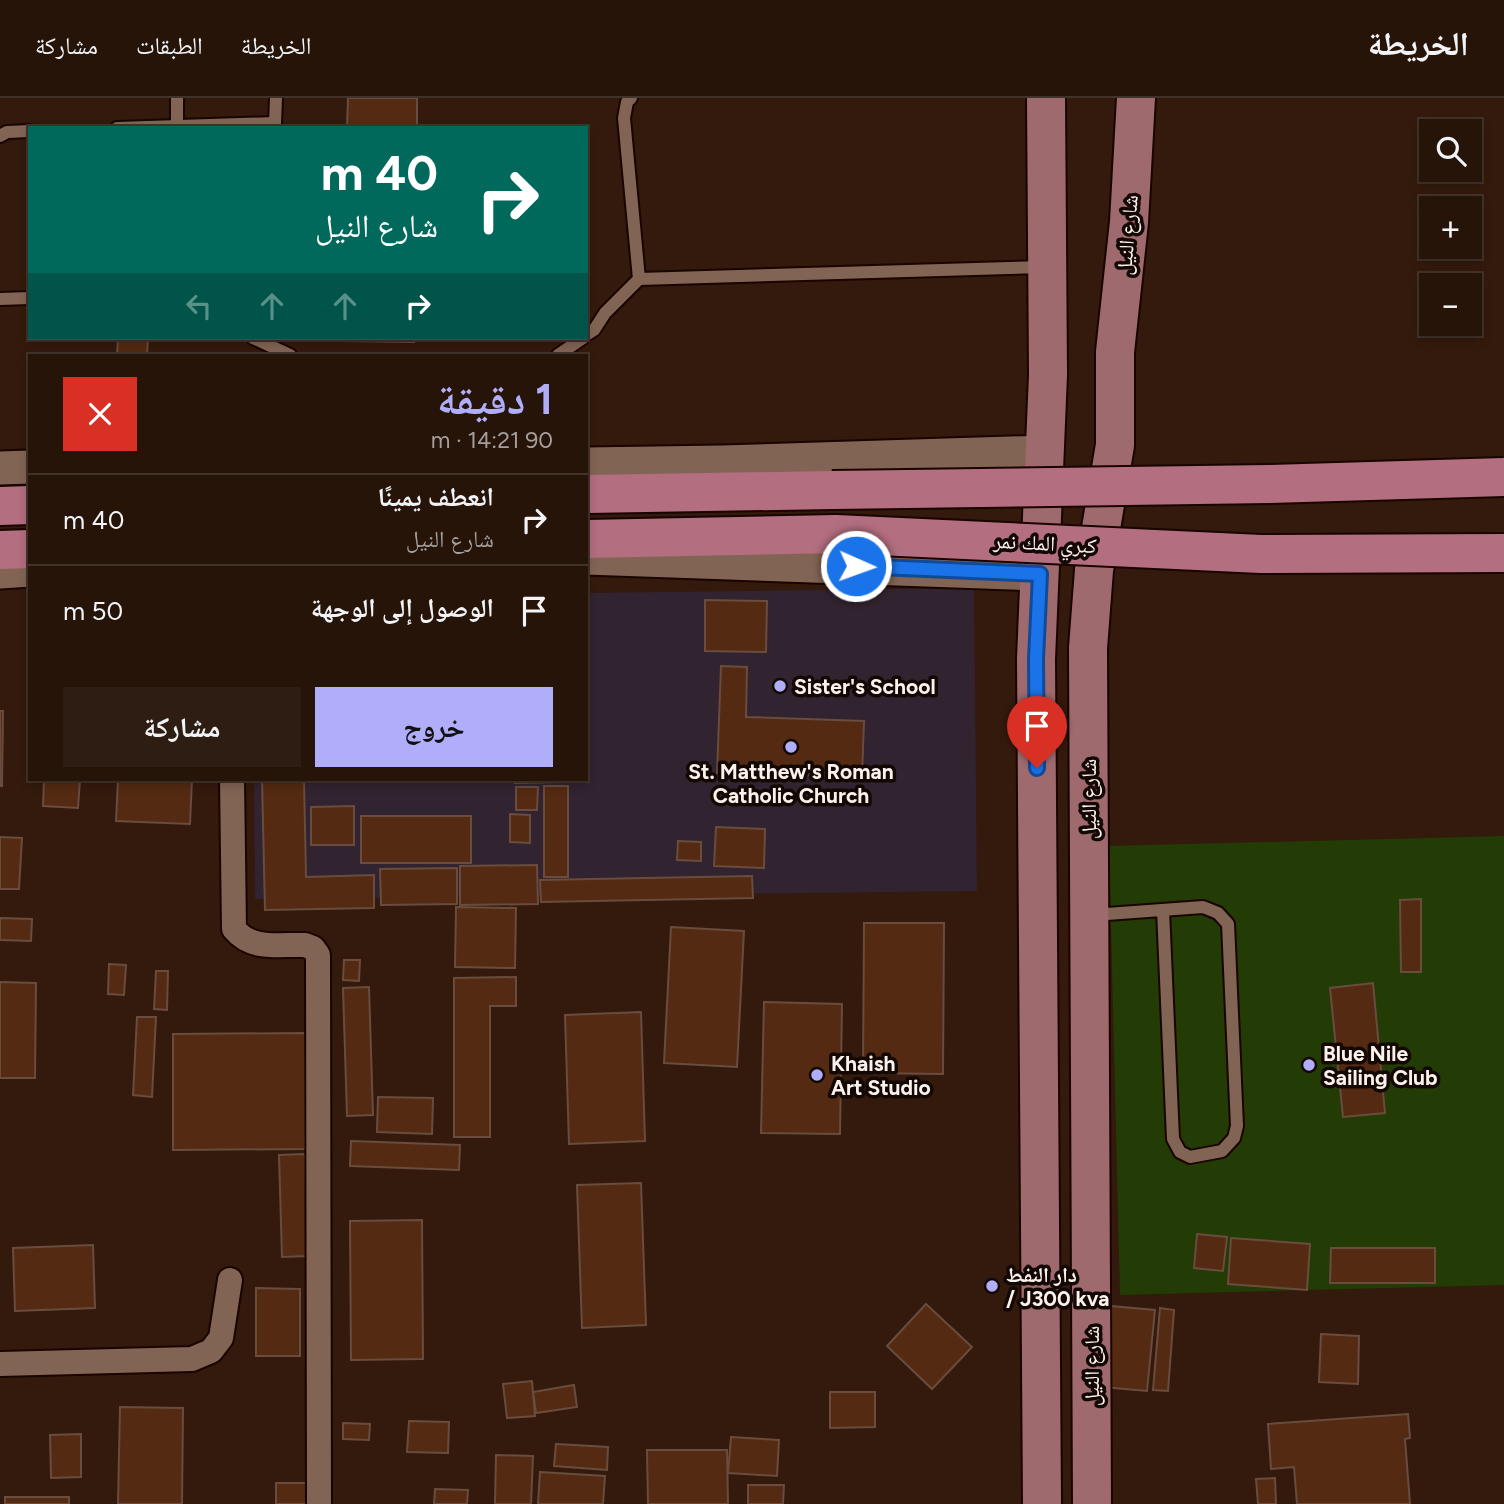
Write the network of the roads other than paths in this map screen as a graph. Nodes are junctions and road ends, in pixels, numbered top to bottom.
1 (177, 98) edge
2 (276, 98) edge
3 (631, 98) edge
4 (1046, 98) edge
5 (1136, 98) edge
6 (177, 125) junction
7 (275, 125) edge
8 (157, 126) edge
9 (28, 131) edge
10 (0, 136) edge
11 (1047, 267) junction
12 (639, 279) junction
13 (28, 298) edge
14 (0, 299) edge
15 (588, 334) edge
16 (259, 340) edge
17 (579, 340) edge
18 (288, 354) edge
19 (559, 354) edge
20 (1045, 452) junction
21 (588, 464) edge
22 (28, 467) edge
23 (0, 468) edge
24 (1504, 477) edge
25 (588, 494) edge
26 (28, 505) edge
27 (0, 506) edge
28 (588, 538) edge
29 (28, 549) edge
30 (0, 550) edge
31 (1504, 552) edge
32 (588, 558) edge
33 (28, 570) edge
34 (0, 572) edge
35 (1040, 574) junction
36 (232, 781) edge
37 (1163, 910) junction
38 (1089, 916) junction
39 (230, 1280) dead end
40 (0, 1364) edge
41 (319, 1504) edge
42 (1042, 1504) edge
43 (1092, 1504) edge

1 - 6 lane
2 - 7 lane
3 - 12 lane
4 - 11 main road
5 - 38 main road, شارع النيل
6 - 7 lane
6 - 8 lane
9 - 10 lane
11 - 12 lane
11 - 20 main road
12 - 15 lane
13 - 14 lane
16 - 18 lane
17 - 19 lane
20 - 21 street
20 - 35 main road
22 - 23 street
24 - 25 highway, bridge
26 - 27 highway
28 - 31 highway, كبري المك نمر, bridge
29 - 30 highway
32 - 35 street
33 - 34 street
35 - 42 main road
36 - 41 street
37 - 37 lane
37 - 38 lane
38 - 43 main road, شارع النيل
39 - 40 street

